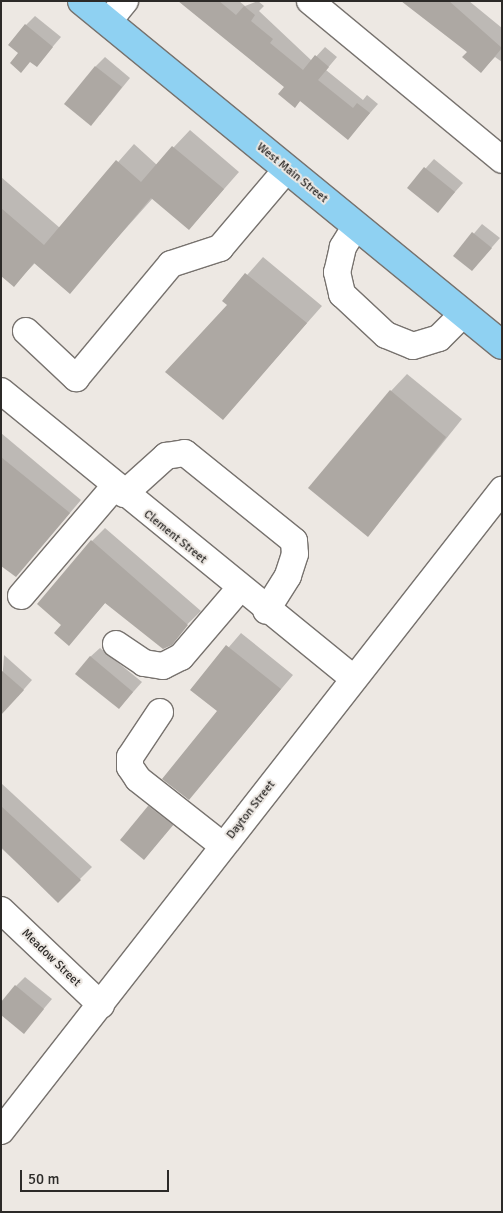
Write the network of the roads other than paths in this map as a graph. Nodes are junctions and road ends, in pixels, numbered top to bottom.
1 (82, 1) edge
2 (125, 1) edge
3 (310, 1) edge
4 (108, 22) junction
5 (502, 160) edge
6 (287, 170) junction
7 (356, 226) junction
8 (463, 314) junction
9 (26, 331) dead end
10 (502, 345) edge
11 (1, 391) edge
12 (119, 490) junction
13 (502, 490) edge
14 (239, 589) junction
15 (21, 596) dead end
16 (266, 611) junction
17 (116, 644) dead end
18 (353, 678) junction
19 (160, 712) dead end
20 (223, 846) junction
21 (1, 910) edge
22 (101, 1005) junction
23 (1, 1132) edge

1 - 4 main road, West Main Street
2 - 4 street
3 - 5 street
4 - 6 main road, West Main Street
6 - 7 main road, West Main Street
6 - 9 street
7 - 8 main road, West Main Street
7 - 8 street
8 - 10 main road, West Main Street
11 - 12 street, Clement Street
12 - 14 street, Clement Street
12 - 15 street
12 - 16 street
13 - 18 street, Dayton Street
14 - 16 street, Clement Street
14 - 17 street
16 - 18 street, Clement Street
18 - 20 street, Dayton Street
19 - 20 street
20 - 22 street, Dayton Street
21 - 22 street, Meadow Street
22 - 23 street, Dayton Street

